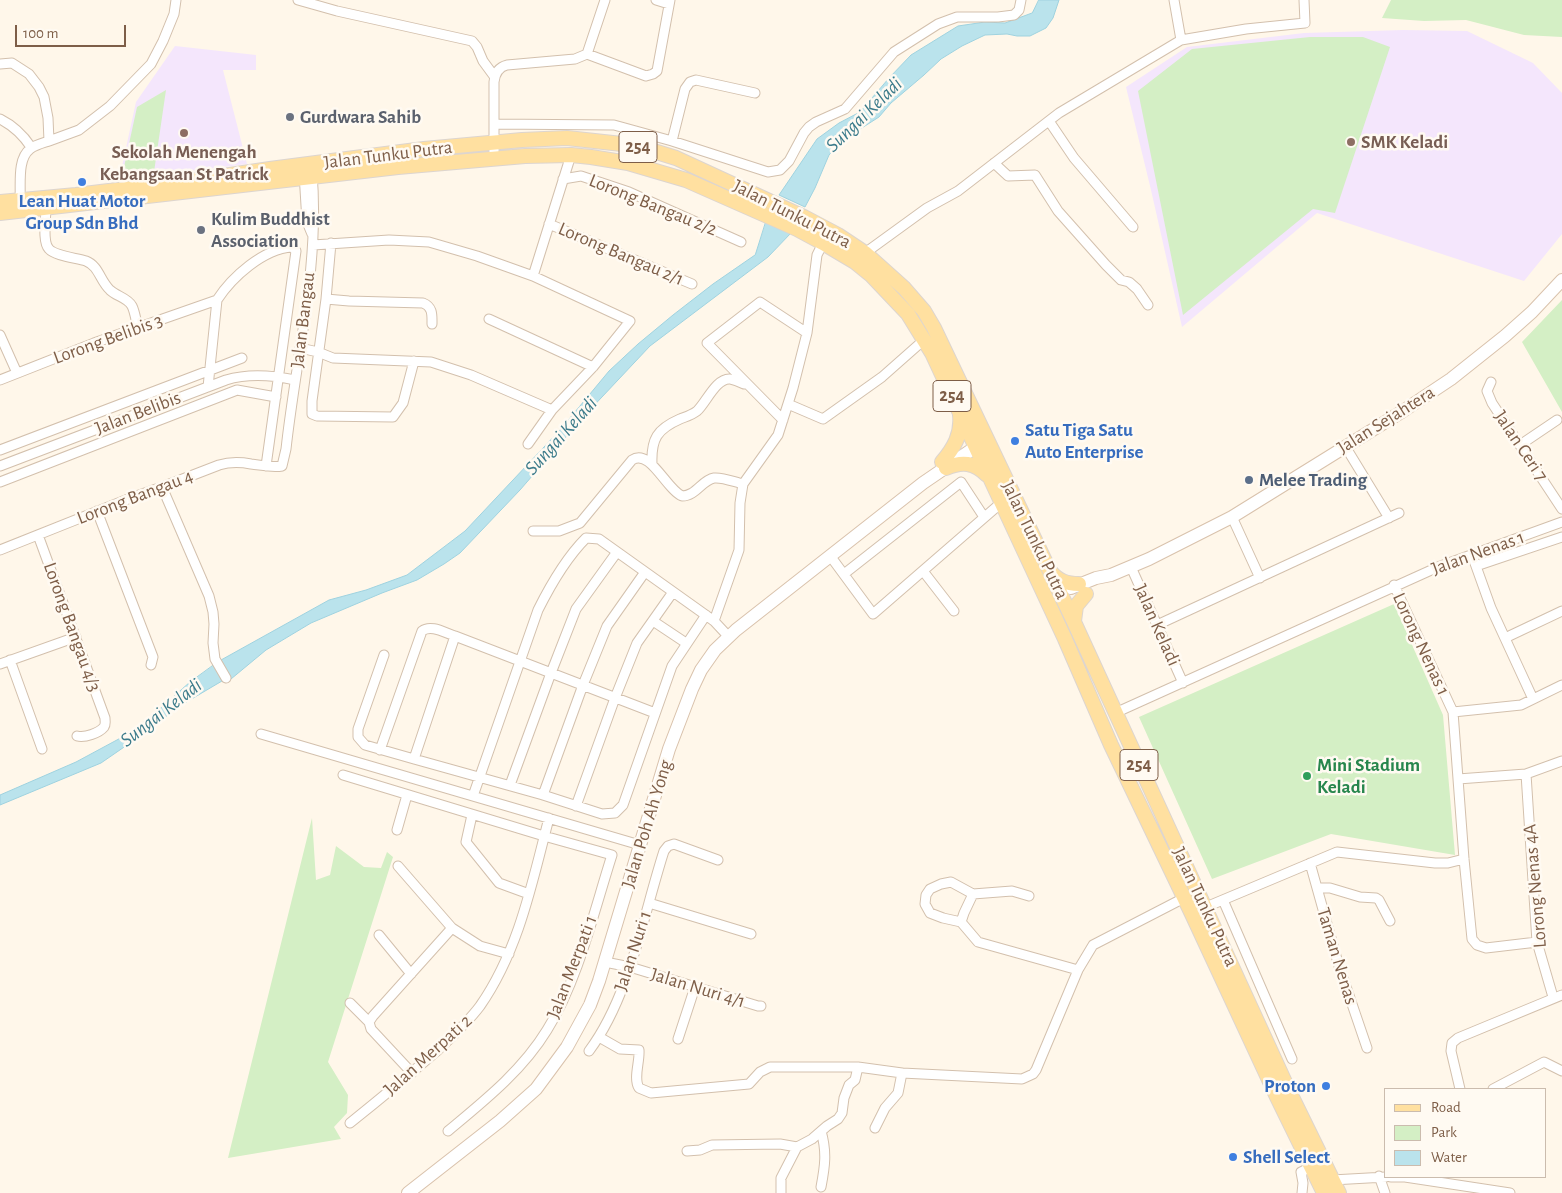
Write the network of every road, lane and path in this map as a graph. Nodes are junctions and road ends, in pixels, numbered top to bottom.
1 (176, 0) edge
2 (298, 0) edge
3 (605, 0) edge
4 (656, 0) edge
5 (1021, 0) edge
6 (1174, 0) edge
7 (1304, 0) edge
8 (669, 2) edge
9 (1181, 40) junction
10 (586, 54) junction
11 (0, 64) edge
12 (494, 76) junction
13 (756, 93) dead end
14 (0, 119) edge
15 (1049, 121) junction
16 (494, 124) junction
17 (49, 141) junction
18 (672, 141) junction
19 (494, 143) junction
20 (32, 147) junction
21 (571, 155) junction
22 (494, 159) junction
23 (994, 163) junction
24 (308, 178) junction
25 (563, 180) junction
26 (20, 200) junction
27 (0, 202) edge
28 (46, 208) junction
29 (768, 208) junction
30 (0, 213) edge
31 (801, 222) junction
32 (550, 224) junction
33 (1133, 227) dead end
34 (741, 242) dead end
35 (332, 243) junction
36 (823, 243) junction
37 (313, 245) junction
38 (865, 253) junction
39 (533, 276) junction
40 (1562, 280) edge
41 (692, 284) dead end
42 (326, 299) junction
43 (217, 300) junction
44 (1148, 305) dead end
45 (489, 320) dead end
46 (432, 324) dead end
47 (138, 328) junction
48 (806, 333) junction
49 (0, 335) edge
50 (925, 339) junction
51 (300, 348) junction
52 (318, 352) junction
53 (242, 358) dead end
54 (414, 361) junction
55 (593, 366) junction
56 (209, 371) junction
57 (17, 373) junction
58 (279, 377) junction
59 (0, 380) edge
60 (296, 380) junction
61 (1491, 382) dead end
62 (747, 385) junction
63 (208, 387) junction
64 (276, 396) junction
65 (954, 399) junction
66 (788, 404) junction
67 (552, 410) junction
68 (783, 420) junction
69 (1557, 420) dead end
70 (979, 439) junction
71 (528, 444) dead end
72 (1520, 445) junction
73 (653, 446) junction
74 (1346, 446) junction
75 (0, 450) edge
76 (636, 457) junction
77 (652, 464) junction
78 (944, 465) junction
79 (0, 466) edge
80 (269, 466) junction
81 (990, 478) junction
82 (0, 482) edge
83 (743, 484) junction
84 (162, 488) junction
85 (1001, 503) junction
86 (1562, 509) edge
87 (97, 511) junction
88 (1399, 513) dead end
89 (1232, 517) junction
90 (984, 518) junction
91 (1389, 518) junction
92 (1562, 522) edge
93 (533, 531) dead end
94 (38, 535) junction
95 (1562, 537) edge
96 (0, 550) edge
97 (617, 552) junction
98 (1472, 555) junction
99 (831, 556) junction
100 (1131, 566) junction
101 (1476, 566) junction
102 (1047, 567) junction
103 (922, 571) junction
104 (645, 572) junction
105 (844, 574) junction
106 (1260, 578) junction
107 (1394, 585) junction
108 (1082, 589) junction
109 (673, 592) junction
110 (1063, 599) junction
111 (1049, 606) junction
112 (954, 611) dead end
113 (1562, 611) edge
114 (706, 615) junction
115 (652, 621) junction
116 (714, 621) junction
117 (1074, 622) junction
118 (1157, 625) junction
119 (455, 636) junction
120 (728, 636) junction
121 (76, 637) junction
122 (1505, 638) junction
123 (686, 643) junction
124 (384, 655) dead end
125 (10, 660) junction
126 (520, 661) junction
127 (0, 664) edge
128 (151, 665) dead end
129 (551, 673) junction
130 (226, 678) dead end
131 (1182, 682) junction
132 (583, 685) junction
133 (1562, 685) edge
134 (615, 698) junction
135 (1533, 699) junction
136 (1115, 712) junction
137 (1453, 712) junction
138 (655, 713) junction
139 (261, 734) dead end
140 (78, 736) dead end
141 (42, 749) dead end
142 (380, 750) junction
143 (414, 759) junction
144 (1562, 761) edge
145 (1526, 774) junction
146 (343, 775) dead end
147 (480, 777) junction
148 (1458, 779) junction
149 (510, 785) junction
150 (543, 794) junction
151 (407, 795) junction
152 (473, 796) junction
153 (576, 806) junction
154 (472, 814) junction
155 (549, 818) junction
156 (397, 830) dead end
157 (544, 836) junction
158 (640, 845) junction
159 (718, 860) dead end
160 (1464, 860) junction
161 (1310, 863) junction
162 (398, 866) dead end
163 (1316, 888) junction
164 (529, 894) junction
165 (973, 894) junction
166 (1182, 894) junction
167 (1029, 896) dead end
168 (1223, 900) junction
169 (649, 903) junction
170 (1206, 907) junction
171 (1390, 921) dead end
172 (961, 922) junction
173 (452, 928) junction
174 (379, 934) dead end
175 (751, 934) dead end
176 (1201, 935) junction
177 (1537, 942) junction
178 (509, 954) junction
179 (605, 962) junction
180 (630, 967) junction
181 (1078, 970) junction
182 (411, 974) junction
183 (695, 987) junction
184 (1558, 996) edge
185 (350, 1004) dead end
186 (761, 1006) dead end
187 (370, 1022) junction
188 (599, 1037) junction
189 (678, 1039) dead end
190 (1367, 1048) dead end
191 (589, 1051) dead end
192 (1292, 1059) dead end
193 (858, 1068) junction
194 (1562, 1071) edge
195 (412, 1072) junction
196 (902, 1073) junction
197 (1459, 1088) edge
198 (1495, 1088) edge
199 (350, 1123) dead end
200 (875, 1128) dead end
201 (448, 1131) dead end
202 (821, 1131) junction
203 (797, 1147) junction
204 (687, 1151) dead end
205 (1317, 1164) junction
206 (1382, 1176) edge
207 (1411, 1178) edge
208 (1332, 1180) junction
209 (821, 1187) dead end
210 (408, 1193) edge
211 (781, 1193) edge
212 (1302, 1193) edge
213 (1324, 1193) edge
214 (1339, 1193) edge
215 (1385, 1193) edge
216 (1510, 1193) edge

1 - 17 street
2 - 12 street
3 - 10 street
4 - 8 street
5 - 18 street
6 - 9 street
7 - 9 street
8 - 10 street
9 - 15 street
10 - 12 street
11 - 17 street
12 - 16 street
13 - 18 street
14 - 20 street
15 - 23 street
15 - 33 street
16 - 18 street
16 - 19 street
17 - 20 street
19 - 22 street
19 - 24 main road, Jalan Tunku Putra / 254
19 - 29 main road, Jalan Tunku Putra / 254
20 - 26 street
21 - 22 main road, Jalan Tunku Putra / 254
21 - 25 street
21 - 29 main road, Jalan Tunku Putra / 254
22 - 24 main road, Jalan Tunku Putra / 254
23 - 38 street
23 - 44 street
24 - 26 main road, Jalan Tunku Putra / 254
24 - 28 main road, Jalan Tunku Putra / 254
24 - 37 street, Jalan Bangau
25 - 32 street
25 - 34 street, Lorong Bangau 2/2
26 - 27 main road, Jalan Tunku Putra / 254
28 - 30 main road, Jalan Tunku Putra / 254
28 - 47 street
29 - 31 main road, Jalan Tunku Putra / 254
31 - 36 main road, Jalan Tunku Putra / 254
31 - 38 main road, Jalan Tunku Putra / 254
32 - 39 street
32 - 41 street, Lorong Bangau 2/1
35 - 37 street
35 - 39 street
35 - 42 street
36 - 48 street
36 - 50 main road, Jalan Tunku Putra / 254
37 - 51 street, Jalan Bangau
38 - 70 main road, Jalan Tunku Putra / 254
39 - 55 street
40 - 74 main road, Jalan Sejahtera
42 - 46 street
42 - 52 street
43 - 47 street, Lorong Belibis 3
43 - 56 street
43 - 58 street
45 - 55 street
47 - 57 street, Lorong Belibis 3
48 - 62 street
48 - 66 street
49 - 57 street
50 - 65 main road, Jalan Tunku Putra / 254
50 - 66 street
51 - 52 street
51 - 60 street, Jalan Bangau
52 - 54 street
52 - 54 street
53 - 56 street
54 - 67 street
55 - 67 street
56 - 63 street
56 - 75 street
57 - 59 street, Lorong Belibis 3
58 - 60 street, Jalan Belibis
58 - 63 street, Jalan Belibis
58 - 64 street
60 - 80 street, Jalan Bangau
61 - 72 street, Jalan Ceri 7
62 - 68 street
62 - 73 street
63 - 79 street, Jalan Belibis
64 - 80 street
64 - 82 street
65 - 70 main road, Jalan Tunku Putra / 254
65 - 78 main road
66 - 68 street
67 - 71 street
68 - 83 street
69 - 72 street
70 - 78 main road, Jalan Poh Ah Yong
70 - 81 main road, Jalan Tunku Putra / 254
70 - 102 main road, Jalan Tunku Putra / 254
72 - 86 street, Jalan Ceri 7
73 - 76 street
73 - 77 street
74 - 89 main road, Jalan Sejahtera
74 - 91 street
76 - 77 street
76 - 93 street
77 - 83 street
78 - 81 main road
78 - 99 main road, Jalan Poh Ah Yong
80 - 84 street, Lorong Bangau 4
81 - 85 main road, Jalan Tunku Putra / 254
83 - 116 street
84 - 87 street, Lorong Bangau 4
84 - 130 street
85 - 90 street
85 - 111 main road, Jalan Tunku Putra / 254
87 - 94 street, Lorong Bangau 4
87 - 128 street
88 - 91 street
89 - 100 main road, Jalan Sejahtera
89 - 106 street
90 - 103 street
90 - 105 street
91 - 106 street
92 - 98 street, Jalan Nenas 1
94 - 96 street, Lorong Bangau 4
94 - 121 street, Lorong Bangau 4/3
95 - 101 street, Jalan Nenas 1
97 - 104 street
97 - 126 street
97 - 129 street
98 - 101 street
98 - 107 street, Jalan Nenas 1
99 - 105 street
99 - 120 main road, Jalan Poh Ah Yong
100 - 108 main road, Jalan Sejahtera
100 - 118 street, Jalan Keladi
101 - 122 street
102 - 108 main road
102 - 110 main road, Jalan Tunku Putra / 254
103 - 105 street
103 - 112 street
104 - 109 street
104 - 132 street
106 - 118 street
107 - 131 street, Lorong Nenas 1
107 - 137 street, Lorong Nenas 1
108 - 110 main road, Jalan Sejahtera
108 - 117 main road
109 - 114 street
109 - 115 street
110 - 111 main road, Jalan Sejahtera
110 - 117 main road, Jalan Tunku Putra / 254
111 - 166 main road, Jalan Tunku Putra / 254
113 - 122 street
114 - 116 street
114 - 123 street
115 - 123 street
115 - 134 street
116 - 120 street
117 - 136 main road, Jalan Tunku Putra / 254
118 - 131 street, Jalan Keladi
119 - 126 street
119 - 142 street
119 - 143 street
120 - 158 main road, Jalan Poh Ah Yong
121 - 125 street
121 - 140 street, Lorong Bangau 4/3
122 - 135 street
123 - 138 street
124 - 142 street
125 - 127 street
125 - 141 street
126 - 129 street
126 - 147 street
129 - 132 street
129 - 149 street
131 - 136 street, Lorong Nenas 1
132 - 134 street
132 - 150 street
133 - 135 street
134 - 138 street
134 - 153 street
135 - 137 street
136 - 170 main road, Jalan Tunku Putra / 254
137 - 148 street, Lorong Nenas 1
138 - 153 street
139 - 152 street
142 - 143 street
143 - 147 street
144 - 145 street
145 - 148 street
145 - 177 street, Lorong Nenas 4A
146 - 151 street
147 - 149 street
147 - 152 street
148 - 160 street, Lorong Nenas 1
149 - 150 street
150 - 153 street
151 - 154 street
151 - 156 street
152 - 155 street
154 - 157 street
154 - 164 street
155 - 157 street, Jalan Merpati 2
155 - 158 street
157 - 164 street, Jalan Merpati 2
157 - 201 street, Jalan Merpati 1
158 - 179 main road, Jalan Poh Ah Yong
159 - 169 street, Jalan Nuri 1
160 - 161 street
160 - 177 street, Lorong Nenas 1
161 - 163 street, Taman Nenas
161 - 168 street
162 - 173 street
163 - 171 street
163 - 190 street, Taman Nenas
164 - 178 street, Jalan Merpati 2
165 - 167 street
165 - 172 street
165 - 172 street
166 - 170 main road
166 - 176 main road, Jalan Tunku Putra / 254
166 - 181 street
168 - 170 street
168 - 192 street
169 - 175 street
169 - 180 street, Jalan Nuri 1
170 - 176 main road
170 - 205 main road, Jalan Tunku Putra / 254
172 - 181 street
173 - 178 street
173 - 182 street
174 - 182 street
176 - 205 main road, Jalan Tunku Putra / 254
177 - 184 street, Lorong Nenas 4A
178 - 195 street, Jalan Merpati 2
179 - 180 street, Jalan Nuri 4/1
179 - 210 main road, Jalan Poh Ah Yong
180 - 183 street, Jalan Nuri 4/1
180 - 188 street, Jalan Nuri 1
181 - 196 street
182 - 187 street
183 - 186 street, Jalan Nuri 4/1
183 - 189 street
184 - 197 street
185 - 187 street
187 - 195 street
188 - 191 street, Jalan Nuri 1
188 - 193 street
193 - 196 street
193 - 202 street
194 - 198 street
195 - 199 street, Jalan Merpati 2
196 - 200 street
202 - 203 street
202 - 209 street
203 - 204 street
203 - 211 street
205 - 208 main road, Jalan Tunku Putra / 254
205 - 212 street
205 - 213 main road, Jalan Tunku Putra / 254
206 - 208 street
206 - 215 street
207 - 216 street
208 - 214 main road, Jalan Tunku Putra / 254

